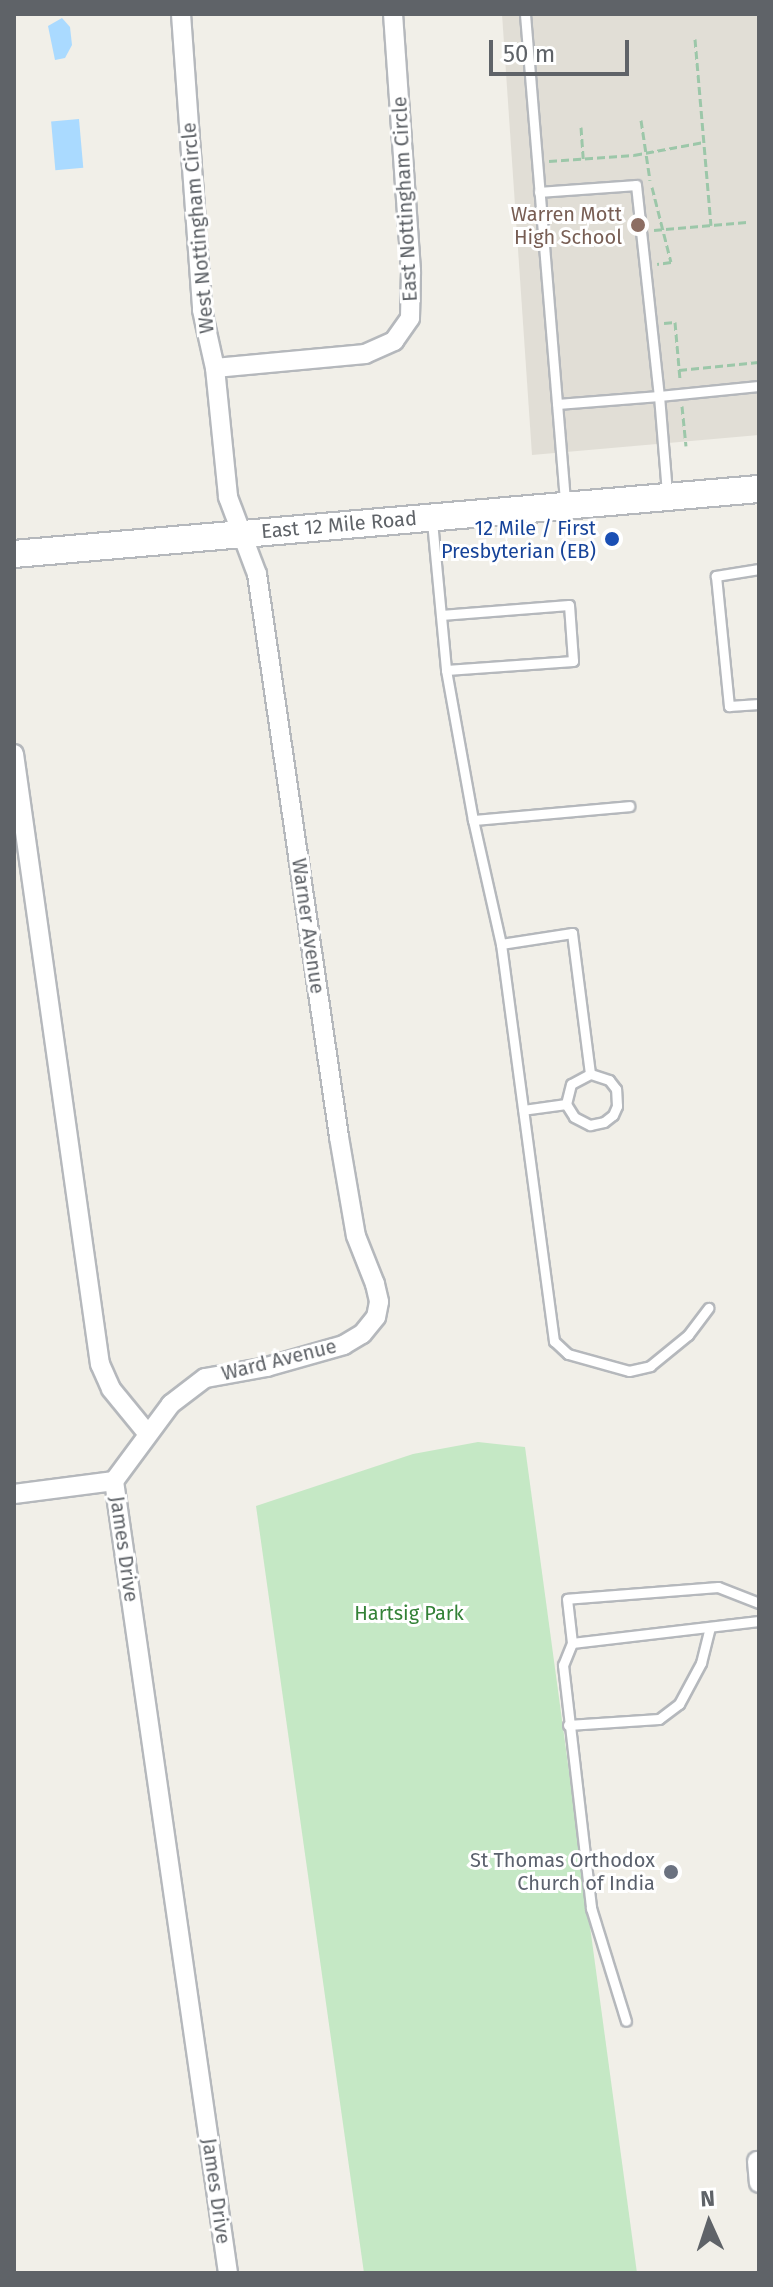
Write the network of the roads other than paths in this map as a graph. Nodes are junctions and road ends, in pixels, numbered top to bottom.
1 (181, 14) edge
2 (393, 14) edge
3 (525, 14) edge
4 (539, 192) junction
5 (215, 368) junction
6 (759, 386) edge
7 (659, 396) junction
8 (557, 404) junction
9 (759, 489) edge
10 (668, 496) junction
11 (565, 506) junction
12 (432, 517) junction
13 (242, 534) junction
14 (14, 554) edge
15 (759, 569) edge
16 (441, 615) junction
17 (446, 670) junction
18 (759, 704) edge
19 (14, 754) edge
20 (629, 806) dead end
21 (473, 820) junction
22 (501, 944) junction
23 (590, 1074) junction
24 (566, 1104) junction
25 (523, 1110) junction
26 (708, 1308) dead end
27 (376, 1317) joint
28 (147, 1433) junction
29 (114, 1481) junction
30 (14, 1494) edge
31 (759, 1603) edge
32 (759, 1621) edge
33 (710, 1627) junction
34 (572, 1643) junction
35 (568, 1725) junction
36 (626, 2021) dead end
37 (757, 2161) edge
38 (759, 2183) edge
39 (228, 2273) edge

1 - 5 street, West Nottingham Circle
2 - 5 street, East Nottingham Circle
3 - 4 lane
4 - 7 lane
4 - 8 lane
5 - 13 street, West Nottingham Circle
6 - 7 lane
7 - 8 lane
7 - 10 lane
8 - 11 lane
9 - 10 main road, East 12 Mile Road
10 - 11 main road, East 12 Mile Road
11 - 12 main road, East 12 Mile Road
12 - 13 main road, East 12 Mile Road
12 - 16 lane
13 - 14 main road, East 12 Mile Road
13 - 27 street, Warner Avenue
15 - 18 lane
16 - 17 lane
16 - 17 lane
17 - 21 lane
19 - 28 street
20 - 21 lane
21 - 22 lane
22 - 23 lane
22 - 25 lane
23 - 24 lane
23 - 24 lane
24 - 25 lane
25 - 26 lane
27 - 28 street, Ward Avenue
28 - 29 street, James Drive
29 - 30 street
29 - 39 street, James Drive
31 - 34 lane
32 - 33 lane
33 - 34 lane
33 - 35 lane
34 - 35 lane
35 - 36 lane
37 - 38 street

